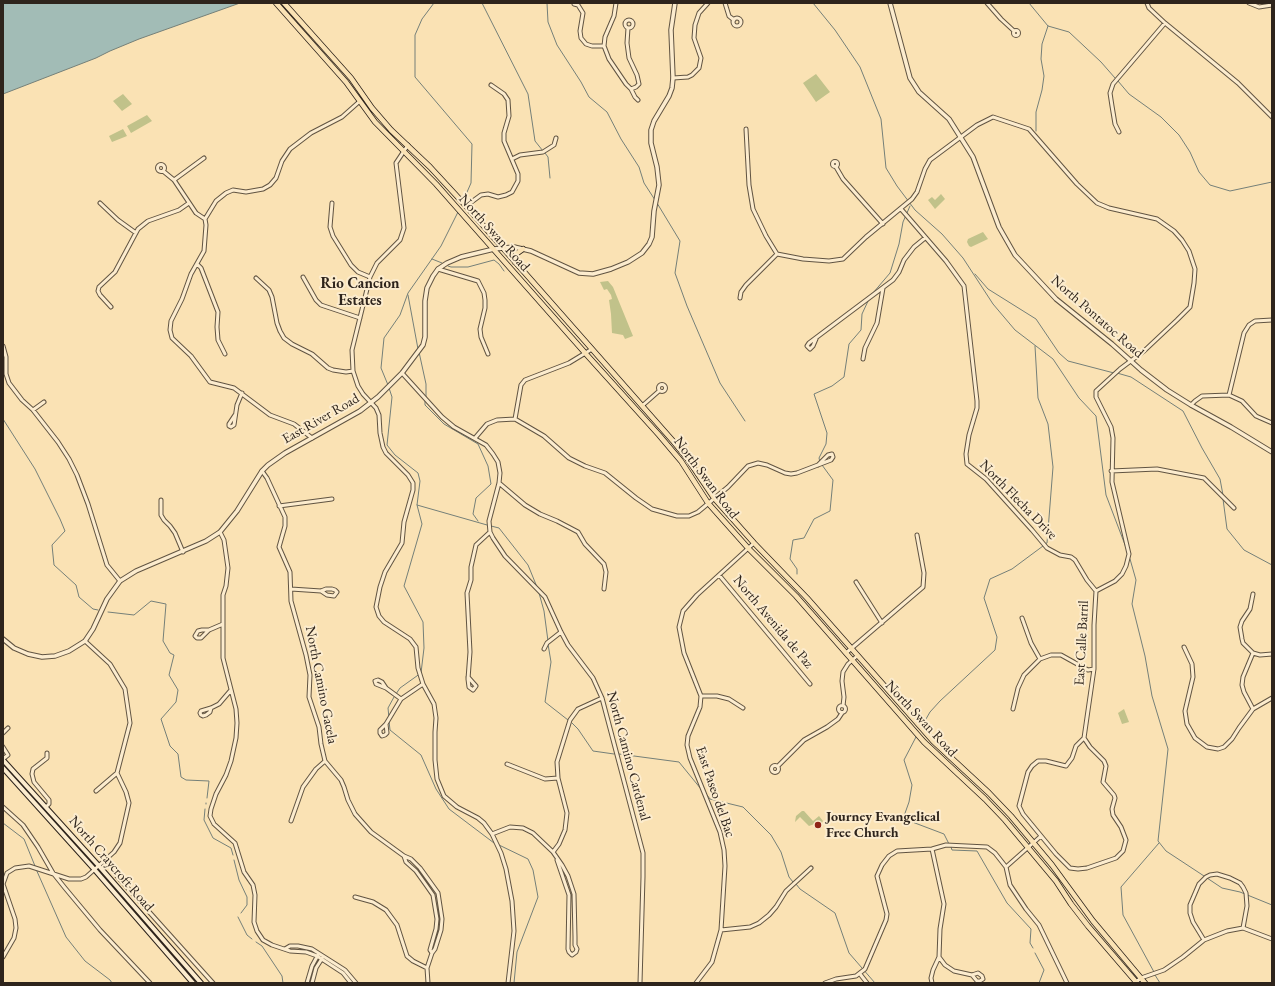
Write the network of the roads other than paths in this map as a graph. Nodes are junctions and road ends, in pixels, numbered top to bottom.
1 (276, 3) edge
2 (284, 3) edge
3 (616, 3) edge
4 (675, 3) edge
5 (708, 3) edge
6 (725, 3) edge
7 (890, 3) edge
8 (987, 3) edge
9 (1147, 3) edge
10 (1249, 3) edge
11 (574, 4) edge
12 (1272, 5) edge
13 (734, 20) dead end
14 (1165, 23) junction
15 (628, 28) dead end
16 (1014, 31) dead end
17 (604, 46) junction
18 (673, 78) junction
19 (491, 85) dead end
20 (631, 89) junction
21 (365, 97) junction
22 (638, 100) dead end
23 (359, 101) junction
24 (1272, 118) edge
25 (746, 129) dead end
26 (1119, 132) dead end
27 (961, 137) junction
28 (556, 138) dead end
29 (408, 146) junction
30 (404, 151) junction
31 (204, 158) dead end
32 (512, 159) junction
33 (836, 167) dead end
34 (163, 171) dead end
35 (174, 180) junction
36 (100, 203) dead end
37 (188, 203) junction
38 (332, 203) dead end
39 (466, 206) junction
40 (901, 209) junction
41 (205, 219) junction
42 (883, 224) junction
43 (136, 233) junction
44 (925, 238) junction
45 (502, 248) junction
46 (494, 249) junction
47 (523, 249) junction
48 (777, 254) junction
49 (515, 262) junction
50 (197, 264) junction
51 (438, 269) junction
52 (303, 277) dead end
53 (370, 277) junction
54 (256, 278) dead end
55 (883, 288) junction
56 (740, 298) dead end
57 (111, 308) dead end
58 (360, 318) junction
59 (1272, 320) edge
60 (816, 338) dead end
61 (3, 346) edge
62 (592, 349) junction
63 (225, 354) dead end
64 (488, 354) dead end
65 (586, 354) junction
66 (863, 359) dead end
67 (1131, 361) junction
68 (353, 371) junction
69 (402, 373) junction
70 (659, 391) dead end
71 (242, 393) junction
72 (1229, 395) junction
73 (44, 402) dead end
74 (371, 403) junction
75 (1191, 405) junction
76 (642, 406) junction
77 (33, 410) junction
78 (235, 415) dead end
79 (515, 419) junction
80 (1272, 423) edge
81 (312, 438) junction
82 (475, 438) junction
83 (1272, 452) edge
84 (818, 465) junction
85 (262, 471) junction
86 (1112, 471) junction
87 (499, 483) junction
88 (714, 498) junction
89 (332, 499) dead end
90 (161, 500) dead end
91 (708, 503) junction
92 (280, 506) junction
93 (1234, 508) dead end
94 (220, 532) junction
95 (490, 532) junction
96 (917, 535) dead end
97 (754, 543) junction
98 (748, 548) junction
99 (182, 552) junction
100 (719, 575) junction
101 (120, 581) junction
102 (856, 582) dead end
103 (291, 589) junction
104 (604, 589) dead end
105 (321, 591) dead end
106 (1096, 591) junction
107 (1253, 594) dead end
108 (1022, 618) dead end
109 (882, 623) junction
110 (223, 624) junction
111 (209, 630) dead end
112 (561, 632) junction
113 (3, 639) edge
114 (85, 641) junction
115 (1184, 647) dead end
116 (544, 649) dead end
117 (852, 649) junction
118 (846, 653) junction
119 (1253, 653) junction
120 (1272, 654) edge
121 (857, 656) junction
122 (1040, 659) junction
123 (853, 660) junction
124 (1094, 669) junction
125 (468, 677) dead end
126 (423, 684) junction
127 (810, 684) dead end
128 (386, 688) dead end
129 (231, 690) junction
130 (701, 696) junction
131 (602, 698) junction
132 (1272, 698) edge
133 (401, 699) junction
134 (843, 706) junction
135 (211, 708) dead end
136 (743, 708) dead end
137 (1013, 709) dead end
138 (1253, 709) junction
139 (841, 713) junction
140 (386, 724) dead end
141 (8, 728) dead end
142 (3, 733) edge
143 (1084, 738) junction
144 (3, 748) edge
145 (47, 752) dead end
146 (3, 759) edge
147 (325, 761) junction
148 (507, 764) dead end
149 (778, 766) dead end
150 (3, 768) edge
151 (117, 773) junction
152 (558, 778) junction
153 (96, 791) dead end
154 (3, 807) edge
155 (46, 807) junction
156 (291, 821) dead end
157 (492, 834) junction
158 (1041, 836) junction
159 (1033, 843) junction
160 (1028, 848) junction
161 (932, 849) junction
162 (553, 852) junction
163 (107, 858) junction
164 (558, 860) junction
165 (99, 866) junction
166 (1006, 867) junction
167 (810, 868) dead end
168 (94, 869) junction
169 (53, 873) junction
170 (69, 879) junction
171 (3, 884) edge
172 (65, 888) junction
173 (355, 897) dead end
174 (1243, 928) junction
175 (721, 930) junction
176 (1272, 939) edge
177 (1204, 940) junction
178 (318, 955) junction
179 (939, 956) junction
180 (3, 957) edge
181 (323, 957) junction
182 (427, 968) junction
183 (860, 974) junction
184 (972, 975) dead end
185 (1140, 978) junction
186 (150, 983) edge
187 (193, 983) edge
188 (201, 983) edge
189 (212, 983) edge
190 (307, 983) edge
191 (312, 983) edge
192 (351, 983) edge
193 (356, 983) edge
194 (428, 983) edge
195 (508, 983) edge
196 (640, 983) edge
197 (696, 983) edge
198 (825, 983) edge
199 (866, 983) edge
200 (932, 983) edge
201 (1067, 983) edge
202 (1136, 983) edge
203 (1145, 983) edge

1 - 23 main road, North Swan Road
2 - 21 main road, North Swan Road
3 - 17 street
4 - 18 street
5 - 18 street
6 - 13 street
7 - 27 street, North Pontatoc Road
8 - 16 street
9 - 14 street
10 - 12 street
11 - 17 street
14 - 24 street
14 - 26 street
15 - 20 street
17 - 20 street
18 - 47 street
19 - 32 street
20 - 22 street
21 - 23 street
21 - 29 main road, North Swan Road
23 - 30 main road, North Swan Road
23 - 41 street
25 - 48 street
27 - 40 street
27 - 67 street, North Pontatoc Road
27 - 67 street
28 - 32 street
29 - 30 street
29 - 39 main road, North Swan Road
30 - 46 main road, North Swan Road
30 - 53 street
31 - 35 street
32 - 39 street
33 - 42 street
34 - 35 street
35 - 37 street
36 - 43 street
37 - 41 street
37 - 43 street
38 - 53 street
39 - 45 main road, North Swan Road
40 - 42 street
40 - 44 street, North Flecha Drive
41 - 50 street
42 - 48 street
43 - 57 street
44 - 55 street
44 - 106 street, North Flecha Drive
45 - 46 street
45 - 47 street
45 - 49 main road, North Swan Road
46 - 51 street
46 - 65 main road, North Swan Road
47 - 49 main road
48 - 56 street
49 - 62 main road, North Swan Road
50 - 63 street
50 - 71 street
51 - 64 street
51 - 69 street, East River Road
52 - 58 street
53 - 58 street
54 - 68 street
55 - 60 street
55 - 66 street
58 - 68 street
59 - 72 street
61 - 77 street
62 - 65 street
62 - 76 main road, North Swan Road
65 - 79 street
65 - 91 main road, North Swan Road
67 - 75 street, North Pontatoc Road
67 - 86 street
68 - 74 street
69 - 74 street, East River Road
69 - 82 street
70 - 76 street
71 - 78 street
71 - 81 street
72 - 75 street
72 - 80 street
73 - 77 street
74 - 81 street, East River Road
74 - 126 street
75 - 83 street, North Pontatoc Road
76 - 88 main road, North Swan Road
77 - 101 street
79 - 82 street
79 - 91 street
81 - 85 street, East River Road
82 - 87 street
84 - 84 street
84 - 88 street
85 - 92 street, North Camino Gacela
85 - 94 street, East River Road
86 - 93 street
86 - 106 street
87 - 95 street
87 - 104 street
88 - 91 street
88 - 97 main road, North Swan Road
89 - 92 street
90 - 99 street
91 - 98 main road, North Swan Road
92 - 103 street, North Camino Gacela
94 - 99 street, East River Road
94 - 110 street
95 - 112 street, North Camino Cardenal
95 - 125 street
96 - 109 street
97 - 98 street
97 - 117 main road, North Swan Road
98 - 100 street
98 - 118 main road, North Swan Road
99 - 101 street, East River Road
100 - 127 street, North Avenida de Paz
100 - 130 street
101 - 114 street, East River Road
102 - 109 street
103 - 105 street
103 - 147 street, North Camino Gacela
106 - 124 street, East Calle Barril
107 - 119 street
108 - 122 street
109 - 117 street
110 - 111 street
110 - 129 street
112 - 116 street
112 - 131 street, North Camino Cardenal
113 - 114 street, East River Road
114 - 151 street
115 - 138 street
117 - 118 street
117 - 121 main road, North Swan Road
118 - 123 main road, North Swan Road
119 - 120 street
119 - 138 street
121 - 123 street
121 - 159 main road, North Swan Road
122 - 124 street
122 - 137 street
123 - 134 street
123 - 160 main road, North Swan Road
124 - 143 street, East Calle Barril
126 - 133 street
126 - 157 street
128 - 133 street
129 - 135 street
129 - 178 street
130 - 136 street
130 - 175 street, East Paseo del Bac
131 - 152 street
131 - 196 street, North Camino Cardenal
132 - 138 street
133 - 140 street
134 - 139 street
134 - 139 street
139 - 149 street
141 - 142 street
143 - 158 street, East Calle Barril
143 - 158 street
144 - 146 street
145 - 155 street
146 - 155 main road, North Craycroft Road
147 - 156 street
147 - 182 street, North Camino Gacela
148 - 152 street
150 - 168 main road, North Craycroft Road
151 - 153 street
151 - 163 street
152 - 162 street
154 - 169 street
155 - 165 main road, North Craycroft Road
157 - 162 street
157 - 195 street
158 - 159 street
159 - 160 street
159 - 185 main road, North Swan Road
160 - 166 street
160 - 202 main road, North Swan Road
161 - 166 street
161 - 179 street
161 - 183 street
162 - 164 street
163 - 165 street
163 - 189 street, North Craycroft Road
164 - 164 street
165 - 168 street
165 - 188 main road, North Craycroft Road
166 - 201 street
167 - 175 street
168 - 170 street
168 - 187 main road, North Craycroft Road
169 - 170 street
169 - 171 street
169 - 172 street
170 - 172 street
171 - 180 street
172 - 186 street
173 - 182 street
174 - 176 street
174 - 177 street
174 - 177 street
175 - 197 street, East Paseo del Bac
177 - 185 street
178 - 181 street
178 - 190 street
179 - 184 street
179 - 200 street
181 - 191 street
181 - 192 street
181 - 193 street
182 - 194 street, North Camino Gacela
183 - 198 street
183 - 199 street
185 - 202 street
185 - 203 main road, North Swan Road

